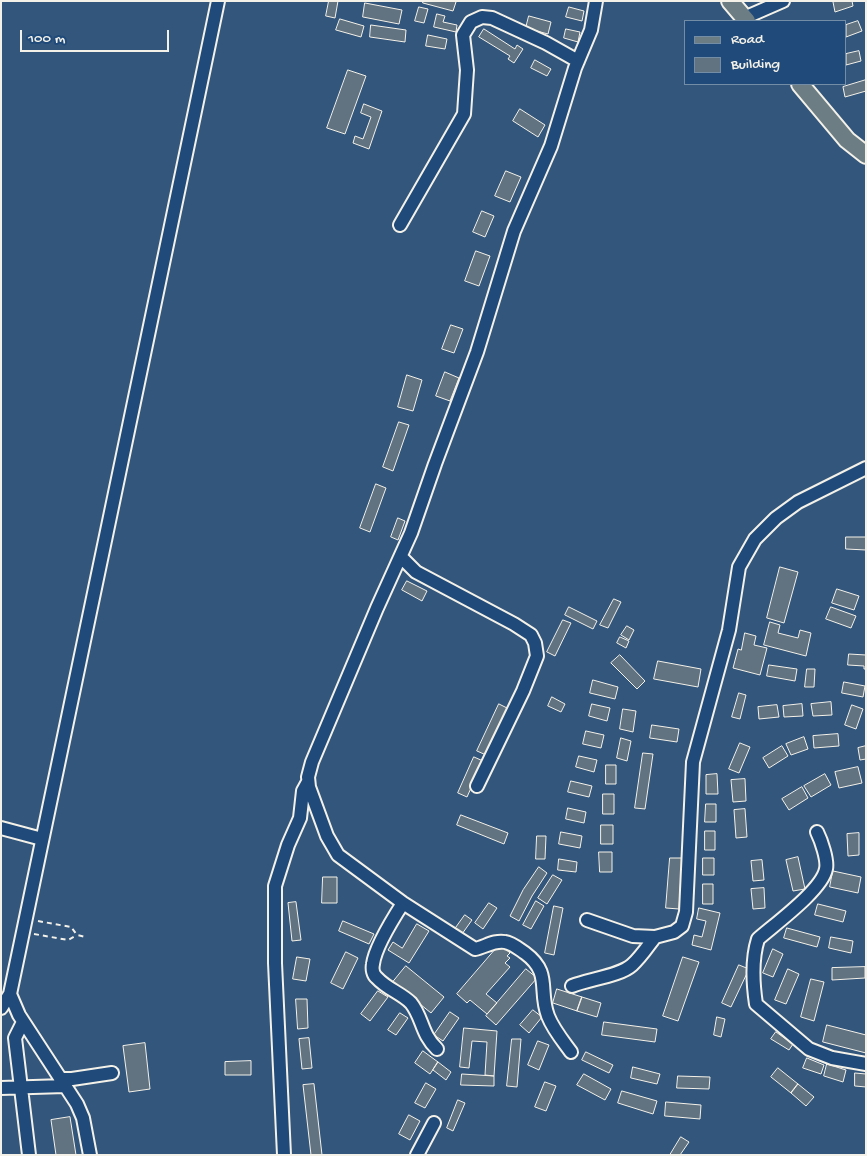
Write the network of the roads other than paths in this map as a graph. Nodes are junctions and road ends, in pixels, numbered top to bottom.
1 (218, 1) edge
2 (596, 1) edge
3 (730, 1) edge
4 (783, 1) edge
5 (746, 20) edge
6 (578, 61) junction
7 (801, 85) edge
8 (866, 155) edge
9 (400, 225) dead end
10 (866, 468) edge
11 (401, 558) junction
12 (308, 782) junction
13 (477, 786) dead end
14 (1, 828) edge
15 (817, 832) dead end
16 (42, 839) junction
17 (403, 903) junction
18 (587, 920) dead end
19 (655, 937) junction
20 (572, 986) dead end
21 (10, 994) junction
22 (1, 1008) edge
23 (24, 1022) junction
24 (437, 1049) dead end
25 (571, 1052) dead end
26 (866, 1064) edge
27 (112, 1073) dead end
28 (63, 1082) junction
29 (1, 1088) edge
30 (20, 1088) junction
31 (434, 1123) dead end
32 (29, 1155) edge
33 (90, 1155) edge
34 (284, 1155) edge
35 (417, 1155) edge

1 - 16 street
2 - 6 street
3 - 5 main road
4 - 5 street
6 - 9 street
6 - 11 street
7 - 8 main road
10 - 19 street
11 - 12 street
11 - 13 street
12 - 17 street
12 - 34 street
14 - 16 street
15 - 26 street
16 - 21 street
17 - 24 street
17 - 25 street
18 - 19 street
19 - 20 street
21 - 22 street
21 - 23 street
23 - 28 street
23 - 30 street
27 - 28 street
28 - 30 street
28 - 33 street
29 - 30 street
30 - 32 street
31 - 35 street

